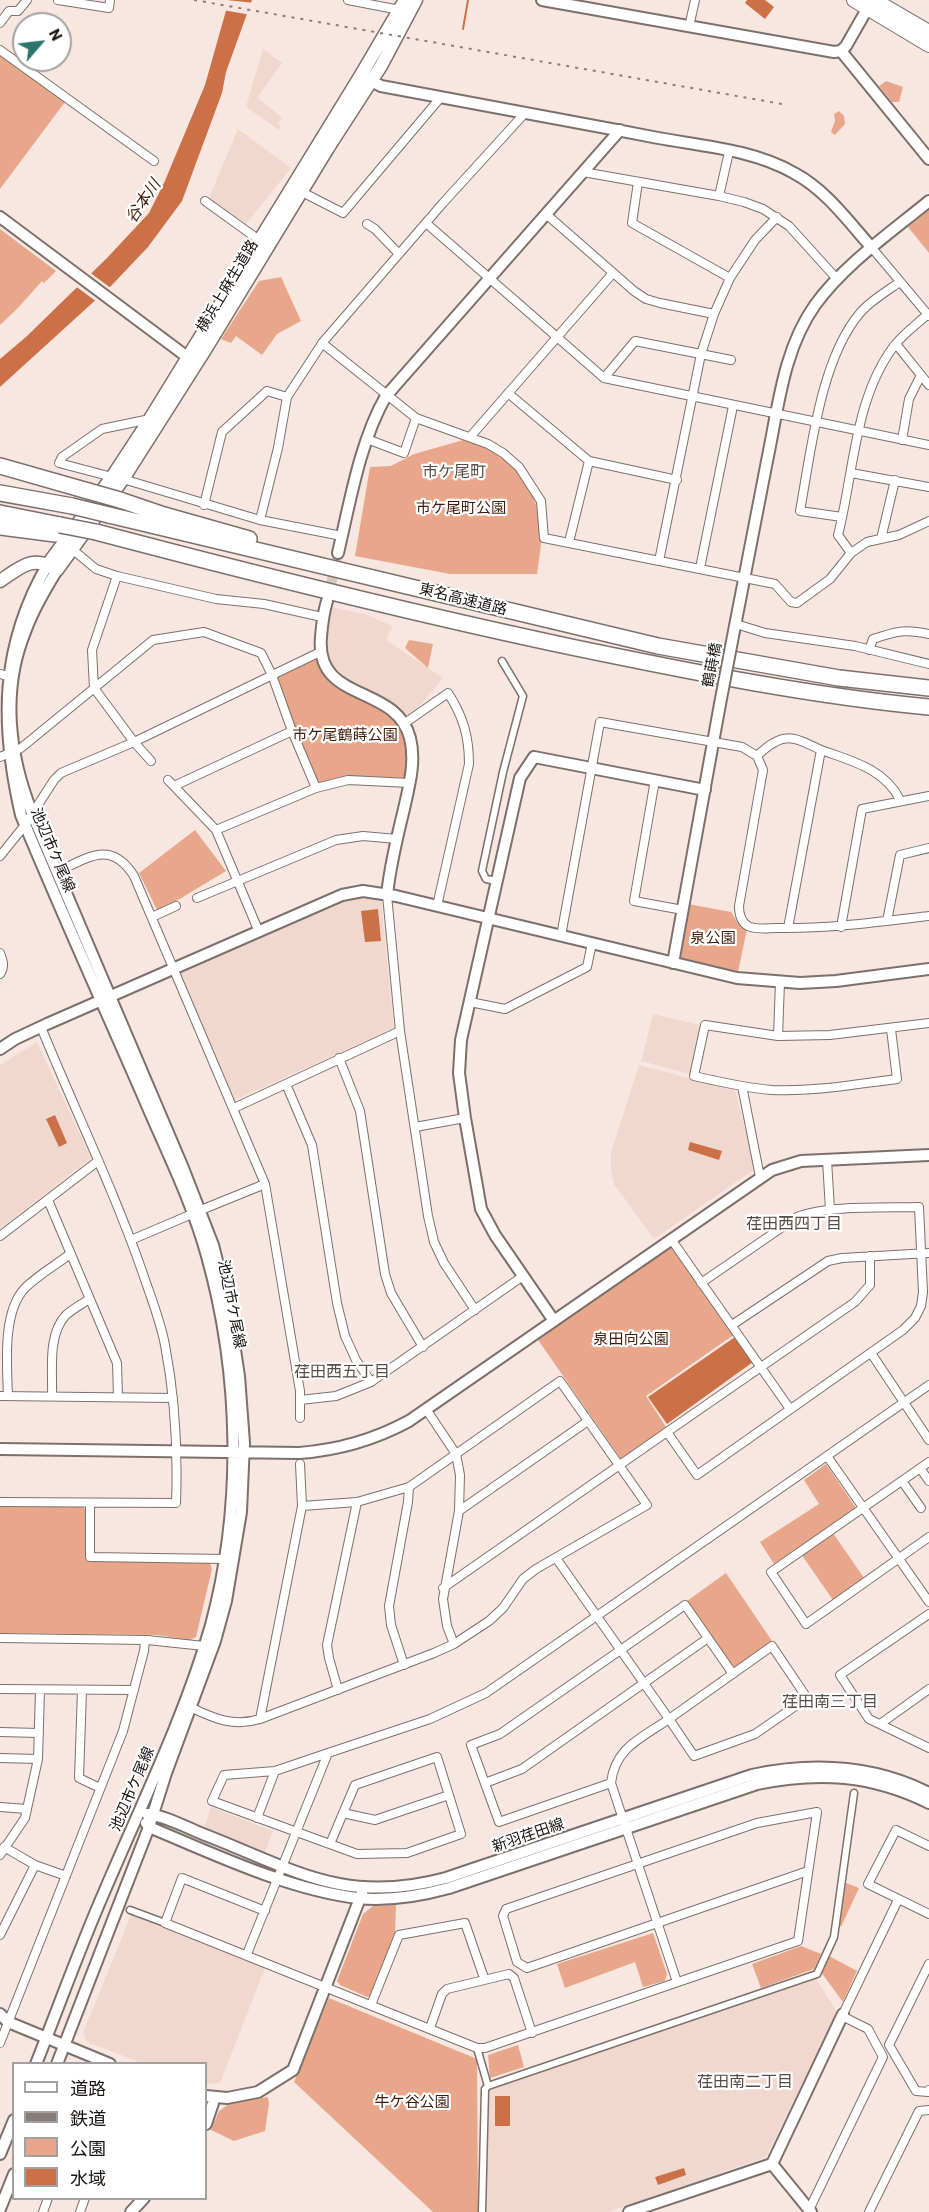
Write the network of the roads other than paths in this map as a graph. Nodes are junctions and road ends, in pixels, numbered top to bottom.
1 (27, 0) edge
2 (58, 0) edge
3 (110, 0) edge
4 (348, 0) edge
5 (416, 0) edge
6 (542, 0) edge
7 (695, 0) edge
8 (854, 0) edge
9 (872, 3) edge
10 (402, 5) edge
11 (0, 23) edge
12 (689, 27) junction
13 (929, 32) edge
14 (929, 45) edge
15 (0, 50) edge
16 (841, 51) junction
17 (366, 78) junction
18 (441, 97) junction
19 (525, 113) junction
20 (620, 130) junction
21 (729, 152) junction
22 (929, 159) edge
23 (154, 161) dead end
24 (583, 172) junction
25 (638, 182) junction
26 (302, 192) junction
27 (719, 196) junction
28 (205, 201) dead end
29 (929, 201) edge
30 (546, 214) junction
31 (777, 217) junction
32 (1, 218) edge
33 (426, 223) junction
34 (367, 224) dead end
35 (264, 244) junction
36 (872, 248) junction
37 (399, 254) junction
38 (613, 273) junction
39 (490, 278) junction
40 (730, 278) junction
41 (837, 279) junction
42 (900, 282) junction
43 (714, 314) junction
44 (928, 315) edge
45 (557, 338) junction
46 (322, 343) junction
47 (896, 344) junction
48 (701, 354) junction
49 (192, 360) junction
50 (731, 360) dead end
51 (921, 375) junction
52 (604, 378) junction
53 (929, 386) edge
54 (508, 393) junction
55 (387, 396) junction
56 (287, 397) junction
57 (692, 398) junction
58 (733, 406) junction
59 (777, 415) junction
60 (416, 418) junction
61 (150, 419) junction
62 (817, 423) junction
63 (859, 431) junction
64 (470, 437) junction
65 (367, 439) junction
66 (902, 440) junction
67 (929, 445) edge
68 (589, 461) junction
69 (7, 472) edge
70 (851, 473) junction
71 (117, 478) junction
72 (677, 480) junction
73 (895, 480) junction
74 (929, 487) edge
75 (0, 493) edge
76 (204, 505) junction
77 (0, 513) edge
78 (842, 517) junction
79 (260, 520) junction
80 (929, 521) edge
81 (0, 527) edge
82 (57, 530) junction
83 (342, 536) junction
84 (881, 539) junction
85 (569, 542) junction
86 (72, 549) junction
87 (338, 553) tunnel mouth
88 (851, 553) junction
89 (659, 561) junction
90 (53, 567) junction
91 (700, 568) junction
92 (117, 576) junction
93 (744, 578) junction
94 (0, 581) edge
95 (402, 584) junction
96 (327, 601) tunnel mouth
97 (322, 617) junction
98 (735, 628) junction
99 (929, 634) edge
100 (869, 650) junction
101 (320, 652) junction
102 (502, 662) dead end
103 (929, 664) edge
104 (2, 674) edge
105 (272, 675) junction
106 (93, 688) junction
107 (929, 688) edge
108 (929, 707) edge
109 (405, 723) junction
110 (292, 731) junction
111 (134, 742) junction
112 (713, 742) junction
113 (821, 750) junction
114 (6, 754) edge
115 (757, 756) junction
116 (151, 761) dead end
117 (591, 768) junction
118 (655, 780) junction
119 (410, 783) junction
120 (316, 788) junction
121 (705, 790) junction
122 (929, 796) edge
123 (900, 800) junction
124 (32, 813) junction
125 (25, 825) junction
126 (216, 830) junction
127 (397, 839) junction
128 (929, 848) edge
129 (0, 856) edge
130 (57, 872) junction
131 (238, 880) junction
132 (496, 881) junction
133 (387, 895) junction
134 (197, 898) dead end
135 (176, 906) dead end
136 (437, 906) junction
137 (683, 910) junction
138 (929, 916) edge
139 (152, 917) junction
140 (488, 919) junction
141 (887, 921) junction
142 (840, 927) junction
143 (788, 928) junction
144 (259, 932) junction
145 (561, 936) junction
146 (592, 943) junction
147 (0, 953) edge
148 (673, 963) junction
149 (929, 969) edge
150 (174, 970) junction
151 (0, 974) edge
152 (780, 982) junction
153 (106, 999) junction
154 (470, 1002) junction
155 (929, 1023) edge
156 (41, 1027) junction
157 (891, 1029) junction
158 (400, 1031) junction
159 (778, 1036) junction
160 (0, 1049) edge
161 (339, 1058) junction
162 (286, 1084) junction
163 (742, 1086) junction
164 (234, 1108) junction
165 (465, 1118) junction
166 (415, 1127) junction
167 (929, 1155) edge
168 (827, 1160) junction
169 (98, 1161) junction
170 (760, 1177) junction
171 (265, 1184) junction
172 (48, 1200) junction
173 (830, 1210) junction
174 (197, 1212) junction
175 (0, 1236) edge
176 (671, 1239) junction
177 (131, 1240) junction
178 (925, 1253) edge
179 (70, 1254) junction
180 (870, 1257) junction
181 (524, 1276) junction
182 (702, 1283) junction
183 (89, 1299) junction
184 (475, 1310) junction
185 (554, 1321) junction
186 (732, 1325) junction
187 (423, 1347) junction
188 (871, 1353) junction
189 (761, 1367) junction
190 (370, 1382) junction
191 (929, 1385) edge
192 (4, 1396) edge
193 (52, 1396) junction
194 (118, 1397) junction
195 (173, 1398) junction
196 (300, 1400) junction
197 (904, 1403) junction
198 (426, 1409) junction
199 (790, 1409) junction
200 (300, 1418) dead end
201 (588, 1420) junction
202 (667, 1432) junction
203 (929, 1440) edge
204 (0, 1449) edge
205 (177, 1451) junction
206 (239, 1452) junction
207 (456, 1454) junction
208 (827, 1456) junction
209 (929, 1462) edge
210 (300, 1464) dead end
211 (619, 1466) junction
212 (920, 1468) junction
213 (902, 1481) junction
214 (929, 1481) edge
215 (410, 1487) junction
216 (0, 1502) edge
217 (357, 1502) junction
218 (90, 1503) junction
219 (302, 1506) junction
220 (863, 1508) junction
221 (921, 1509) dead end
222 (459, 1511) junction
223 (929, 1538) edge
224 (225, 1558) junction
225 (556, 1558) junction
226 (899, 1558) junction
227 (443, 1588) junction
228 (929, 1602) edge
229 (929, 1614) edge
230 (597, 1616) junction
231 (0, 1638) edge
232 (708, 1638) junction
233 (145, 1640) junction
234 (454, 1644) junction
235 (204, 1646) junction
236 (621, 1649) junction
237 (404, 1665) junction
238 (733, 1674) junction
239 (644, 1683) junction
240 (0, 1689) edge
241 (929, 1689) edge
242 (40, 1690) junction
243 (82, 1690) junction
244 (134, 1690) junction
245 (338, 1690) junction
246 (192, 1708) junction
247 (260, 1719) junction
248 (669, 1719) junction
249 (880, 1724) junction
250 (0, 1732) edge
251 (39, 1733) junction
252 (929, 1748) edge
253 (328, 1753) junction
254 (0, 1758) edge
255 (38, 1759) junction
256 (275, 1771) junction
257 (611, 1783) junction
258 (486, 1784) junction
259 (100, 1788) junction
260 (929, 1792) edge
261 (854, 1793) dead end
262 (449, 1795) junction
263 (929, 1803) edge
264 (0, 1807) edge
265 (27, 1809) junction
266 (138, 1813) junction
267 (343, 1813) junction
268 (152, 1814) junction
269 (258, 1818) junction
270 (624, 1824) junction
271 (150, 1827) junction
272 (297, 1833) junction
273 (330, 1844) junction
274 (929, 1846) edge
275 (2, 1851) edge
276 (637, 1864) junction
277 (35, 1865) junction
278 (808, 1871) junction
279 (281, 1873) junction
280 (66, 1876) junction
281 (362, 1893) junction
282 (898, 1900) junction
283 (130, 1910) dead end
284 (265, 1911) junction
285 (929, 1914) edge
286 (165, 1923) junction
287 (657, 1923) junction
288 (0, 1935) edge
289 (247, 1954) junction
290 (929, 1964) edge
291 (484, 1978) junction
292 (677, 1982) junction
293 (325, 1986) junction
294 (371, 2005) junction
295 (842, 2015) junction
296 (4, 2018) edge
297 (430, 2028) junction
298 (532, 2033) junction
299 (47, 2037) junction
300 (0, 2043) edge
301 (65, 2044) junction
302 (477, 2048) junction
303 (37, 2062) edge
304 (58, 2062) edge
305 (103, 2062) edge
306 (488, 2086) junction
307 (929, 2090) edge
308 (210, 2097) edge
309 (929, 2110) edge
310 (207, 2117) edge
311 (12, 2125) edge
312 (0, 2154) edge
313 (771, 2164) junction
314 (12, 2179) edge
315 (143, 2200) edge
316 (0, 2209) edge
317 (810, 2211) edge
318 (131, 2212) edge
319 (482, 2212) edge
320 (629, 2212) edge
321 (869, 2212) edge

1 - 11 street
2 - 3 street
4 - 10 street
5 - 17 main road, 横浜上麻生道路
6 - 12 street
7 - 12 street
8 - 9 highway
9 - 13 highway
9 - 14 highway
9 - 16 street
10 - 17 main road, 横浜上麻生道路
12 - 16 street
15 - 23 street
16 - 22 street
17 - 18 street
17 - 26 main road, 横浜上麻生道路
17 - 35 main road, 横浜上麻生道路
18 - 19 street
18 - 26 street
19 - 20 street
19 - 33 street
20 - 21 street
20 - 24 street
21 - 27 street
21 - 36 street
24 - 25 street
24 - 30 street
25 - 27 street
25 - 40 street
26 - 35 main road, 横浜上麻生道路
27 - 31 street
28 - 35 street
29 - 36 street, 鶴蒔橋
30 - 38 street
30 - 39 street
31 - 40 street
31 - 41 street
32 - 49 street
33 - 37 street
33 - 39 street
34 - 37 street
35 - 49 main road, 横浜上麻生道路
36 - 41 street, 鶴蒔橋
36 - 42 street
37 - 46 street
38 - 43 street
38 - 45 street
39 - 45 street
39 - 55 street
40 - 43 street
41 - 59 street, 鶴蒔橋
42 - 44 street
42 - 62 street
43 - 48 street
44 - 47 street
45 - 52 street
45 - 54 street
46 - 55 street
46 - 56 street
47 - 51 street
47 - 63 street
48 - 50 street
48 - 52 street
48 - 57 street
49 - 61 main road, 横浜上麻生道路
49 - 71 main road, 横浜上麻生道路
51 - 53 street
51 - 66 street
52 - 57 street
54 - 64 street
54 - 68 street
55 - 60 street
55 - 65 street
56 - 76 street
56 - 79 street
57 - 58 street
57 - 72 street
58 - 59 street
58 - 91 street
59 - 62 street
59 - 93 street, 鶴蒔橋
60 - 64 street
60 - 65 street
61 - 71 main road, 横浜上麻生道路
61 - 71 street
62 - 63 street
62 - 78 street
63 - 66 street
63 - 70 street
64 - 85 street
65 - 83 street
66 - 67 street
68 - 72 street
68 - 85 street
69 - 95 highway, bridge
70 - 73 street
70 - 78 street
71 - 76 street
71 - 86 main road, 横浜上麻生道路
71 - 90 main road, 横浜上麻生道路
72 - 89 street
73 - 74 street
73 - 84 street
75 - 95 highway, 東名高速道路, bridge
76 - 79 street
77 - 82 highway, 東名高速道路
78 - 88 street
79 - 83 street
80 - 84 street
81 - 82 highway
82 - 108 highway, 東名高速道路, bridge
83 - 87 street
84 - 88 street
85 - 89 street
86 - 90 main road, 横浜上麻生道路
86 - 92 street
88 - 93 street
89 - 91 street
90 - 94 main road
90 - 104 street, 池辺市ケ尾線
90 - 114 street, 池辺市ケ尾線
91 - 93 street
92 - 97 street
92 - 106 street
93 - 98 street, 鶴蒔橋
95 - 107 highway, 東名高速道路
96 - 97 street
97 - 101 street
98 - 100 street
98 - 112 street, 鶴蒔橋, bridge
99 - 100 street
100 - 103 street
101 - 105 street
101 - 109 street
102 - 132 street
104 - 114 street, 池辺市ケ尾線
105 - 106 street
105 - 110 street
105 - 111 street
106 - 111 street
106 - 114 street
109 - 119 street
109 - 136 street
110 - 120 street
110 - 126 street
111 - 116 street
111 - 124 street
112 - 115 street
112 - 117 street
112 - 121 street, 鶴蒔橋
113 - 115 street
113 - 123 street
113 - 143 street
114 - 124 street, 池辺市ケ尾線
114 - 125 street, 池辺市ケ尾線
115 - 143 street
117 - 118 street
117 - 132 street
117 - 145 street
118 - 121 street
118 - 137 street
119 - 120 street
119 - 127 street
120 - 126 street
121 - 137 street, 鶴蒔橋
122 - 123 street
123 - 142 street
124 - 125 street
124 - 130 street, 池辺市ケ尾線
125 - 129 street
125 - 153 street, 池辺市ケ尾線
126 - 131 street
127 - 131 street
127 - 133 street
128 - 141 street
130 - 139 street
130 - 153 street, 池辺市ケ尾線
131 - 134 street
131 - 144 street
132 - 140 street
133 - 136 street
133 - 144 street
133 - 158 street
135 - 139 street
136 - 140 street
137 - 148 street, 鶴蒔橋
138 - 141 street
139 - 150 street
140 - 145 street
140 - 154 street
141 - 142 street
142 - 143 street
144 - 150 street
145 - 146 street
146 - 148 street
146 - 154 street
147 - 151 street
148 - 152 street
149 - 152 street
150 - 153 street
150 - 164 street
152 - 159 street
153 - 156 street
153 - 174 street, 池辺市ケ尾線
154 - 165 street
155 - 157 street
156 - 160 street
156 - 169 street
157 - 159 street
157 - 163 street
158 - 161 street
158 - 166 street
159 - 163 street
161 - 162 street
161 - 187 street
162 - 164 street
162 - 190 street
163 - 170 street
164 - 171 street
165 - 166 street
165 - 181 street
166 - 184 street
167 - 168 street
168 - 170 street
168 - 173 street
169 - 172 street
169 - 177 street
170 - 176 street
171 - 174 street
171 - 196 street
172 - 175 street
172 - 179 street
173 - 178 street
173 - 182 street
174 - 177 street
174 - 206 street, 池辺市ケ尾線
176 - 182 street
176 - 185 street
177 - 195 street
178 - 180 street
178 - 188 street
179 - 183 street
179 - 192 street
180 - 186 street
180 - 189 street
181 - 184 street
181 - 185 street
182 - 186 street
183 - 193 street
183 - 194 street
184 - 187 street
185 - 198 street
186 - 189 street
187 - 190 street
188 - 197 street
188 - 199 street
189 - 199 street
189 - 202 street
190 - 196 street
191 - 197 street
192 - 193 street
193 - 194 street
194 - 195 street
195 - 205 street
196 - 200 street
197 - 203 street
197 - 208 street
198 - 206 street
198 - 207 street
199 - 202 street
201 - 207 street
201 - 211 street
201 - 222 street
202 - 211 street
204 - 205 street
205 - 206 street
205 - 218 street
206 - 224 street, 池辺市ケ尾線
206 - 246 street, 池辺市ケ尾線
207 - 215 street
207 - 222 street
208 - 220 street
208 - 230 street
209 - 212 street
210 - 219 street
211 - 225 street
211 - 227 street
212 - 213 street
212 - 214 street
213 - 220 street
213 - 221 street
215 - 217 street
215 - 237 street
216 - 218 street
217 - 219 street
217 - 245 street
218 - 224 street
219 - 247 street
220 - 226 street
220 - 226 street
222 - 227 street
223 - 226 street
224 - 235 street, 池辺市ケ尾線
225 - 230 street
225 - 234 street
226 - 228 street
227 - 234 street
229 - 249 street
230 - 236 street
230 - 253 street
231 - 233 street
232 - 236 street
232 - 238 street
232 - 239 street
233 - 235 street
233 - 244 street
234 - 237 street
235 - 266 street, 池辺市ケ尾線
236 - 239 street
236 - 258 street
237 - 245 street
238 - 248 street
238 - 248 street
239 - 248 street
239 - 258 street
240 - 242 street
241 - 249 street
242 - 243 street
242 - 251 street
243 - 244 street
243 - 259 street
244 - 259 street
245 - 247 street
246 - 247 street
246 - 268 street, 池辺市ケ尾線
248 - 257 street
249 - 252 street
250 - 251 street
251 - 255 street
253 - 256 street
253 - 272 street
254 - 255 street
255 - 265 street
256 - 269 street
256 - 269 street
257 - 258 street
257 - 270 street
259 - 280 street
260 - 270 street, 新羽荏田線
261 - 306 street
262 - 267 street
262 - 267 street
262 - 273 street
263 - 270 street, 新羽荏田線
264 - 265 street
265 - 275 street
266 - 268 street, 新羽荏田線
266 - 271 street
266 - 299 street, 池辺市ケ尾線
267 - 273 street
268 - 271 street, 池辺市ケ尾線
268 - 279 street, 新羽荏田線
269 - 272 street
270 - 276 street
270 - 281 street, 新羽荏田線
271 - 279 street, 新羽荏田線
271 - 301 street, 池辺市ケ尾線
272 - 273 street
272 - 279 street
274 - 282 street
275 - 277 street
276 - 278 street
276 - 287 street
276 - 287 street
277 - 280 street
277 - 288 street
278 - 287 street
278 - 292 street
279 - 281 street, 新羽荏田線
279 - 284 street
280 - 296 street
281 - 293 street
282 - 285 street
282 - 295 street
283 - 286 street
284 - 286 street
284 - 289 street
286 - 289 street
287 - 292 street
289 - 293 street
290 - 307 street
291 - 294 street
291 - 297 street
291 - 298 street
292 - 298 street
293 - 294 street
293 - 308 street
294 - 297 street
295 - 313 street
295 - 317 street
296 - 299 street
296 - 300 street
297 - 302 street
298 - 302 street
299 - 301 street
299 - 303 street, 池辺市ケ尾線
301 - 304 street, 池辺市ケ尾線
301 - 305 street
302 - 306 street
306 - 319 street
308 - 310 street
309 - 321 street
311 - 312 street
313 - 317 street
313 - 320 street
314 - 316 street
315 - 318 street

